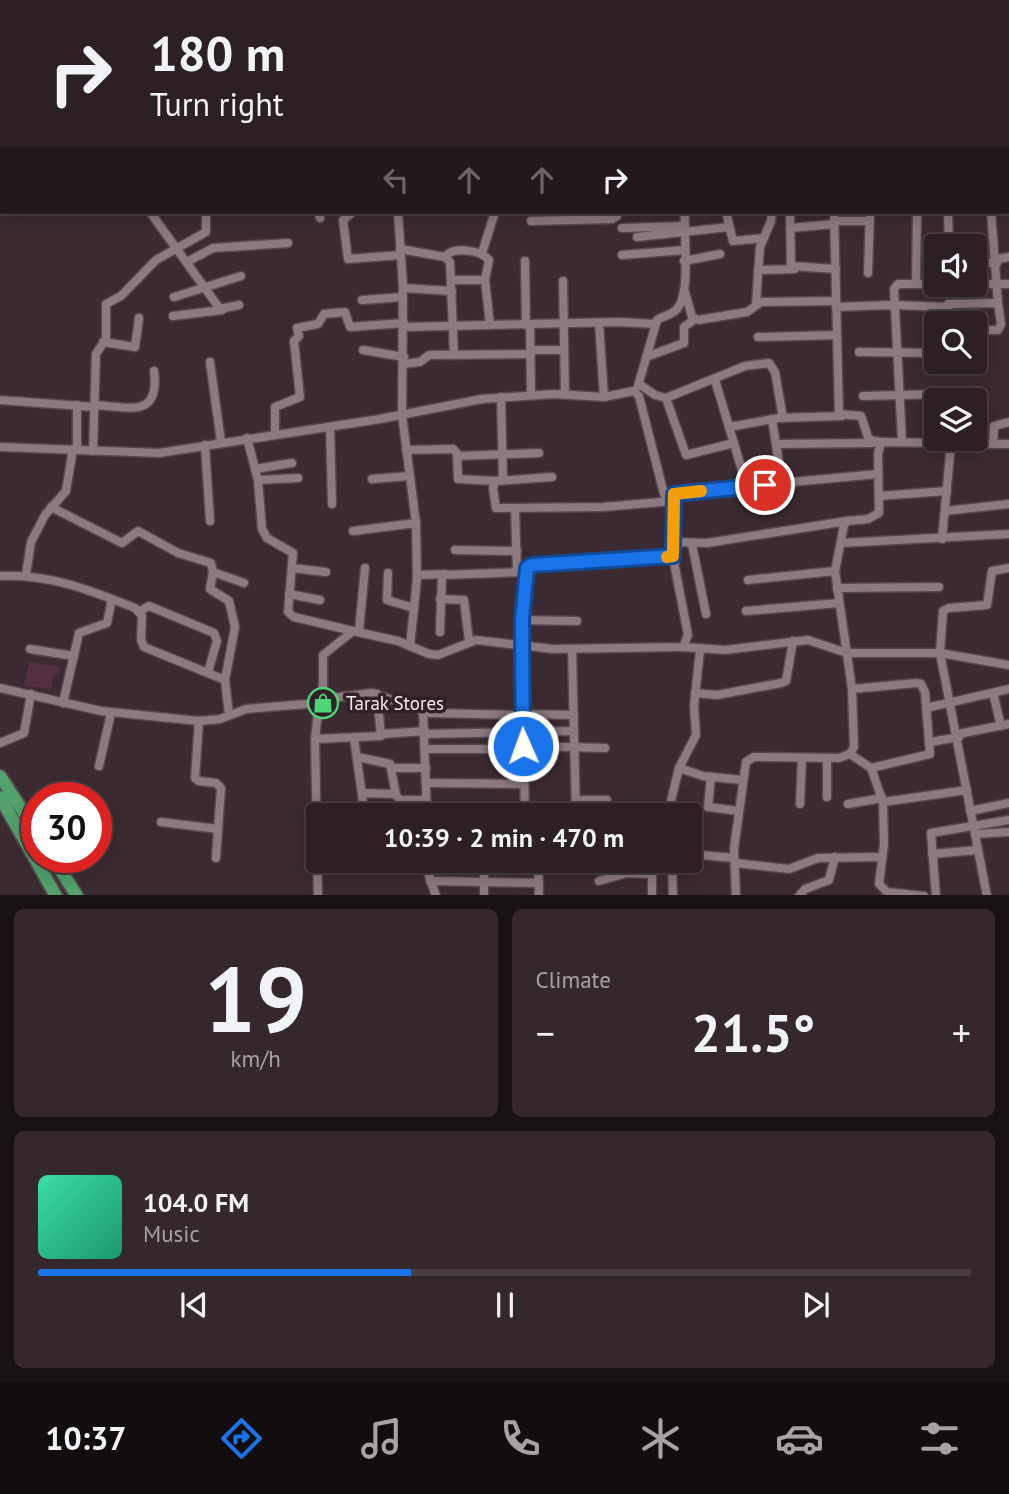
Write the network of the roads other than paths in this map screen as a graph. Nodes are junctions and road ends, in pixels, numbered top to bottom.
1 (151, 214) edge
2 (206, 214) edge
3 (351, 214) edge
4 (398, 214) edge
5 (494, 214) edge
6 (618, 214) edge
7 (685, 214) edge
8 (726, 214) edge
9 (771, 214) edge
10 (790, 214) edge
11 (918, 214) edge
12 (948, 214) edge
13 (991, 214) edge
14 (870, 216) edge
15 (834, 219) edge
16 (531, 221) dead end
17 (729, 227) junction
18 (622, 228) dead end
19 (790, 228) junction
20 (685, 230) junction
21 (949, 234) edge
22 (637, 237) dead end
23 (764, 238) junction
24 (288, 243) dead end
25 (175, 248) junction
26 (685, 250) junction
27 (401, 252) junction
28 (482, 253) junction
29 (720, 254) dead end
30 (622, 255) dead end
31 (445, 257) junction
32 (1009, 257) edge
33 (525, 261) dead end
34 (684, 261) junction
35 (997, 261) junction
36 (187, 262) junction
37 (987, 262) edge
38 (795, 269) junction
39 (836, 269) junction
40 (758, 270) junction
41 (868, 273) dead end
42 (241, 276) dead end
43 (452, 280) junction
44 (485, 280) junction
45 (564, 281) dead end
46 (916, 284) junction
47 (924, 284) edge
48 (1009, 284) edge
49 (205, 285) junction
50 (987, 285) edge
51 (998, 285) junction
52 (684, 290) junction
53 (452, 291) junction
54 (403, 292) junction
55 (174, 297) dead end
56 (948, 297) edge
57 (362, 300) dead end
58 (756, 304) junction
59 (836, 304) junction
60 (239, 305) dead end
61 (946, 305) junction
62 (895, 307) junction
63 (1003, 308) edge
64 (222, 310) junction
65 (951, 311) edge
66 (173, 316) dead end
67 (139, 318) dead end
68 (695, 320) junction
69 (599, 323) junction
70 (564, 324) junction
71 (656, 324) junction
72 (404, 325) junction
73 (490, 325) junction
74 (528, 325) junction
75 (453, 326) junction
76 (987, 330) edge
77 (837, 335) junction
78 (758, 337) dead end
79 (103, 342) junction
80 (363, 350) dead end
81 (565, 350) junction
82 (531, 352) junction
83 (859, 352) dead end
84 (899, 353) junction
85 (924, 353) edge
86 (454, 355) junction
87 (646, 357) junction
88 (404, 360) junction
89 (210, 362) dead end
90 (154, 371) dead end
91 (715, 380) junction
92 (636, 387) junction
93 (565, 394) junction
94 (924, 394) edge
95 (531, 395) junction
96 (902, 395) junction
97 (863, 396) dead end
98 (501, 397) junction
99 (604, 397) junction
100 (666, 398) junction
101 (0, 400) edge
102 (77, 405) junction
103 (95, 406) junction
104 (402, 415) junction
105 (842, 416) junction
106 (783, 418) junction
107 (772, 419) junction
108 (1009, 422) edge
109 (330, 427) junction
110 (729, 427) junction
111 (275, 435) junction
112 (247, 438) junction
113 (902, 441) junction
114 (221, 442) junction
115 (924, 442) edge
116 (734, 443) junction
117 (878, 443) junction
118 (205, 444) junction
119 (776, 444) junction
120 (987, 444) edge
121 (993, 444) junction
122 (1009, 444) edge
123 (0, 447) edge
124 (75, 450) junction
125 (93, 450) junction
126 (406, 450) junction
127 (950, 451) edge
128 (539, 453) dead end
129 (503, 454) junction
130 (457, 456) junction
131 (292, 464) dead end
132 (255, 469) junction
133 (878, 474) junction
134 (409, 476) junction
135 (552, 477) dead end
136 (298, 478) dead end
137 (258, 480) junction
138 (372, 480) dead end
139 (499, 480) junction
140 (782, 483) junction
141 (747, 487) junction
142 (947, 491) junction
143 (879, 496) junction
144 (673, 498) junction
145 (332, 503) dead end
146 (1009, 504) edge
147 (51, 508) junction
148 (515, 508) junction
149 (945, 511) junction
150 (209, 521) dead end
151 (847, 521) junction
152 (415, 523) junction
153 (353, 531) dead end
154 (1009, 534) edge
155 (942, 540) junction
156 (673, 542) junction
157 (841, 543) junction
158 (692, 544) junction
159 (455, 550) dead end
160 (517, 551) junction
161 (673, 556) junction
162 (292, 568) junction
163 (365, 568) dead end
164 (1009, 568) edge
165 (835, 571) junction
166 (214, 572) junction
167 (326, 572) dead end
168 (521, 572) junction
169 (388, 573) dead end
170 (445, 574) junction
171 (26, 575) junction
172 (417, 575) junction
173 (0, 576) edge
174 (748, 580) dead end
175 (244, 583) dead end
176 (939, 587) dead end
177 (837, 588) junction
178 (289, 594) junction
179 (112, 599) junction
180 (440, 599) junction
181 (320, 600) dead end
182 (839, 603) junction
183 (414, 607) junction
184 (139, 611) junction
185 (746, 611) dead end
186 (706, 614) dead end
187 (522, 620) junction
188 (577, 621) dead end
189 (356, 631) junction
190 (440, 632) dead end
191 (469, 641) junction
192 (793, 641) junction
193 (410, 646) junction
194 (522, 646) junction
195 (683, 647) junction
196 (30, 649) dead end
197 (572, 649) junction
198 (700, 650) junction
199 (847, 653) junction
200 (940, 653) junction
201 (74, 656) junction
202 (1009, 665) edge
203 (208, 672) junction
204 (225, 680) junction
205 (0, 688) edge
206 (852, 689) junction
207 (1009, 689) edge
208 (695, 693) junction
209 (993, 693) junction
210 (31, 694) junction
211 (377, 694) junction
212 (321, 701) junction
213 (950, 702) junction
214 (63, 703) junction
215 (926, 708) junction
216 (424, 711) junction
217 (111, 713) junction
218 (522, 714) junction
219 (229, 715) junction
220 (574, 715) junction
221 (199, 722) junction
222 (1005, 725) edge
223 (523, 731) junction
224 (574, 731) junction
225 (425, 733) junction
226 (383, 734) junction
227 (958, 735) junction
228 (354, 738) junction
229 (315, 739) junction
230 (930, 742) junction
231 (0, 743) edge
232 (575, 746) junction
233 (523, 748) junction
234 (605, 748) dead end
235 (425, 749) junction
236 (850, 754) junction
237 (357, 757) junction
238 (802, 759) junction
239 (827, 759) junction
240 (99, 766) dead end
241 (392, 768) junction
242 (426, 768) junction
243 (679, 768) junction
244 (871, 768) junction
245 (0, 776) edge
246 (711, 777) junction
247 (743, 779) junction
248 (426, 783) junction
249 (524, 783) junction
250 (967, 790) junction
251 (362, 793) junction
252 (396, 795) junction
253 (0, 796) edge
254 (827, 797) dead end
255 (426, 800) junction
256 (576, 800) joint
257 (607, 800) dead end
258 (883, 800) junction
259 (363, 803) edge
260 (426, 803) edge
261 (525, 803) edge
262 (670, 803) edge
263 (1009, 803) edge
264 (800, 804) dead end
265 (848, 804) dead end
266 (21, 808) edge
267 (739, 811) junction
268 (970, 811) junction
269 (1009, 820) edge
270 (161, 822) dead end
271 (218, 830) junction
272 (974, 830) junction
273 (1009, 832) edge
274 (977, 850) junction
275 (932, 854) junction
276 (702, 857) edge
277 (882, 857) junction
278 (835, 858) junction
279 (216, 859) dead end
280 (734, 861) junction
281 (62, 873) edge
282 (428, 873) edge
283 (484, 873) edge
284 (538, 873) edge
285 (672, 873) edge
286 (652, 874) joint
287 (430, 881) junction
288 (599, 881) dead end
289 (484, 882) junction
290 (538, 883) junction
291 (820, 886) junction
292 (56, 895) edge
293 (77, 895) edge
294 (318, 895) edge
295 (436, 895) edge
296 (484, 895) edge
297 (539, 895) edge
298 (652, 895) edge
299 (673, 895) edge
300 (736, 895) edge
301 (799, 895) edge
302 (821, 895) edge
303 (924, 895) edge
304 (936, 895) edge
305 (987, 895) edge

1 - 25 street
2 - 25 street
3 - 27 street
4 - 27 street
5 - 28 street
6 - 16 street
7 - 20 street
8 - 17 street
9 - 23 street
10 - 19 street
11 - 46 street
12 - 21 street
13 - 35 street
14 - 15 street
14 - 41 street
15 - 19 street
15 - 39 street
17 - 20 street
17 - 23 street
18 - 20 street
19 - 38 street
20 - 22 street
20 - 26 street
23 - 40 street
24 - 36 street
25 - 36 street
25 - 79 street
26 - 30 street
26 - 34 street
27 - 31 street
27 - 54 street
28 - 31 street
28 - 44 street
29 - 34 street
31 - 43 street
32 - 35 street
33 - 74 street
34 - 52 street
35 - 37 street
35 - 51 street
36 - 49 street
38 - 39 street
38 - 40 street
39 - 59 street
40 - 58 street
42 - 49 street
43 - 44 street
43 - 53 street
44 - 73 street
45 - 70 street
46 - 47 street
46 - 62 street
48 - 51 street
49 - 55 street
49 - 64 street
50 - 51 street
51 - 63 street
52 - 68 street
52 - 71 street
53 - 54 street
53 - 75 street
54 - 57 street
54 - 72 street
56 - 61 street
58 - 59 street
58 - 68 street
59 - 62 street
59 - 77 street
60 - 64 street
61 - 62 street
61 - 63 street
61 - 65 street
62 - 84 street
63 - 76 street
64 - 66 street
67 - 79 street
68 - 87 street
69 - 70 street
69 - 71 street
69 - 99 street
70 - 74 street
70 - 81 street
71 - 87 street
72 - 75 street
72 - 88 street
72 - 111 street
73 - 74 street
73 - 75 street
74 - 82 street
75 - 86 street
77 - 78 street
77 - 105 street
79 - 103 street
80 - 88 street
81 - 82 street
81 - 93 street
82 - 86 street
82 - 95 street
83 - 84 street
84 - 85 street
84 - 96 street
86 - 88 street
87 - 92 street
88 - 104 street
89 - 114 street
90 - 103 street
91 - 100 street
91 - 106 street
91 - 110 street
92 - 99 street
92 - 100 street
92 - 144 street
93 - 95 street
93 - 99 street
94 - 96 street
95 - 98 street
96 - 97 street
96 - 113 street
98 - 104 street
98 - 129 street
100 - 116 street
101 - 102 street
102 - 103 street
102 - 124 street
103 - 125 street
104 - 109 street
104 - 126 street
105 - 106 street
105 - 117 street
106 - 107 street
107 - 110 street
107 - 119 street
108 - 121 street
109 - 111 street
109 - 145 street
110 - 116 street
111 - 112 street
112 - 114 street
112 - 132 street
113 - 115 street
113 - 117 street
114 - 118 street
116 - 141 street
117 - 119 street
117 - 133 street
118 - 125 street
118 - 150 street
119 - 140 street
120 - 121 street
121 - 122 street
123 - 124 street
124 - 125 street
124 - 147 street
126 - 130 street
126 - 134 street
127 - 142 street
128 - 129 street
129 - 130 street
129 - 139 street
130 - 139 street
131 - 132 street
132 - 137 street
133 - 140 street
133 - 143 street
134 - 138 street
134 - 152 street
135 - 139 street
136 - 137 street
137 - 162 street
139 - 148 street
140 - 141 street
141 - 144 street
142 - 143 street
142 - 149 street
143 - 151 street
144 - 148 street
144 - 156 street
146 - 149 street
147 - 166 street
147 - 171 street
148 - 160 street
149 - 155 street
151 - 157 street
151 - 158 street
152 - 153 street
152 - 172 street
154 - 155 street
155 - 157 street
156 - 158 street
156 - 161 street
157 - 165 street
158 - 186 street
159 - 160 street
160 - 168 street
161 - 168 street
161 - 195 street
162 - 167 street
162 - 178 street
163 - 189 street
164 - 200 street
165 - 174 street
165 - 177 street
166 - 175 street
166 - 204 street
168 - 170 street
168 - 187 street
169 - 183 street
170 - 172 street
170 - 180 street
171 - 173 street
171 - 179 street
172 - 183 street
176 - 177 street
177 - 182 street
178 - 181 street
178 - 189 street
179 - 184 street
179 - 201 street
180 - 190 street
180 - 191 street
182 - 185 street
182 - 199 street
183 - 193 street
184 - 203 street
184 - 203 street
187 - 188 street
187 - 194 street
189 - 193 street
189 - 212 street
191 - 193 street
191 - 194 street
192 - 198 street
192 - 199 street
192 - 208 street
194 - 197 street
194 - 218 street
195 - 197 street
195 - 198 street
196 - 201 street
197 - 220 street
198 - 208 street
199 - 200 street
199 - 206 street
200 - 202 street
200 - 213 street
201 - 214 street
203 - 204 street
204 - 219 street
205 - 210 street
206 - 215 street
206 - 236 street
207 - 209 street
208 - 243 street
209 - 213 street
209 - 222 street
210 - 214 street
210 - 231 street
211 - 212 street
211 - 216 street
211 - 226 street
212 - 219 street
212 - 229 street
213 - 215 street
213 - 227 street
214 - 217 street
215 - 230 street
216 - 218 street
216 - 225 street
217 - 221 street
217 - 240 street
218 - 220 street
218 - 223 street
219 - 221 street
220 - 224 street
221 - 271 street
222 - 227 street
223 - 224 street
223 - 225 street
223 - 233 street
224 - 232 street
225 - 226 street
225 - 235 street
226 - 228 street
227 - 230 street
227 - 250 street
228 - 229 street
228 - 237 street
229 - 294 street
230 - 244 street
232 - 233 street
232 - 234 street
232 - 256 street
233 - 235 street
233 - 249 street
235 - 242 street
236 - 239 street
236 - 244 street
237 - 241 street
237 - 251 street
238 - 239 street
238 - 247 street
238 - 264 street
239 - 254 street
241 - 242 street
241 - 252 street
242 - 248 street
243 - 246 street
243 - 262 street
244 - 258 street
245 - 266 main road
246 - 247 street
246 - 267 street
247 - 267 street
248 - 249 street
248 - 255 street
249 - 261 street
250 - 258 street
250 - 268 street
251 - 252 street
251 - 259 street
252 - 255 street
253 - 292 main road
255 - 260 street
256 - 257 street
258 - 265 street
258 - 277 street
263 - 268 street
267 - 280 street
268 - 272 street
269 - 272 street
270 - 271 street
271 - 279 street
272 - 273 street
272 - 274 street
272 - 275 street
274 - 275 street
274 - 305 street
275 - 304 street
276 - 280 street
277 - 278 street
277 - 303 street
278 - 280 street
278 - 291 street
280 - 300 street
281 - 293 main road
282 - 287 street
283 - 289 street
284 - 290 street
285 - 299 street
286 - 288 street
286 - 298 street
287 - 289 street
287 - 295 street
289 - 290 street
289 - 296 street
290 - 297 street
291 - 301 street
291 - 302 street

